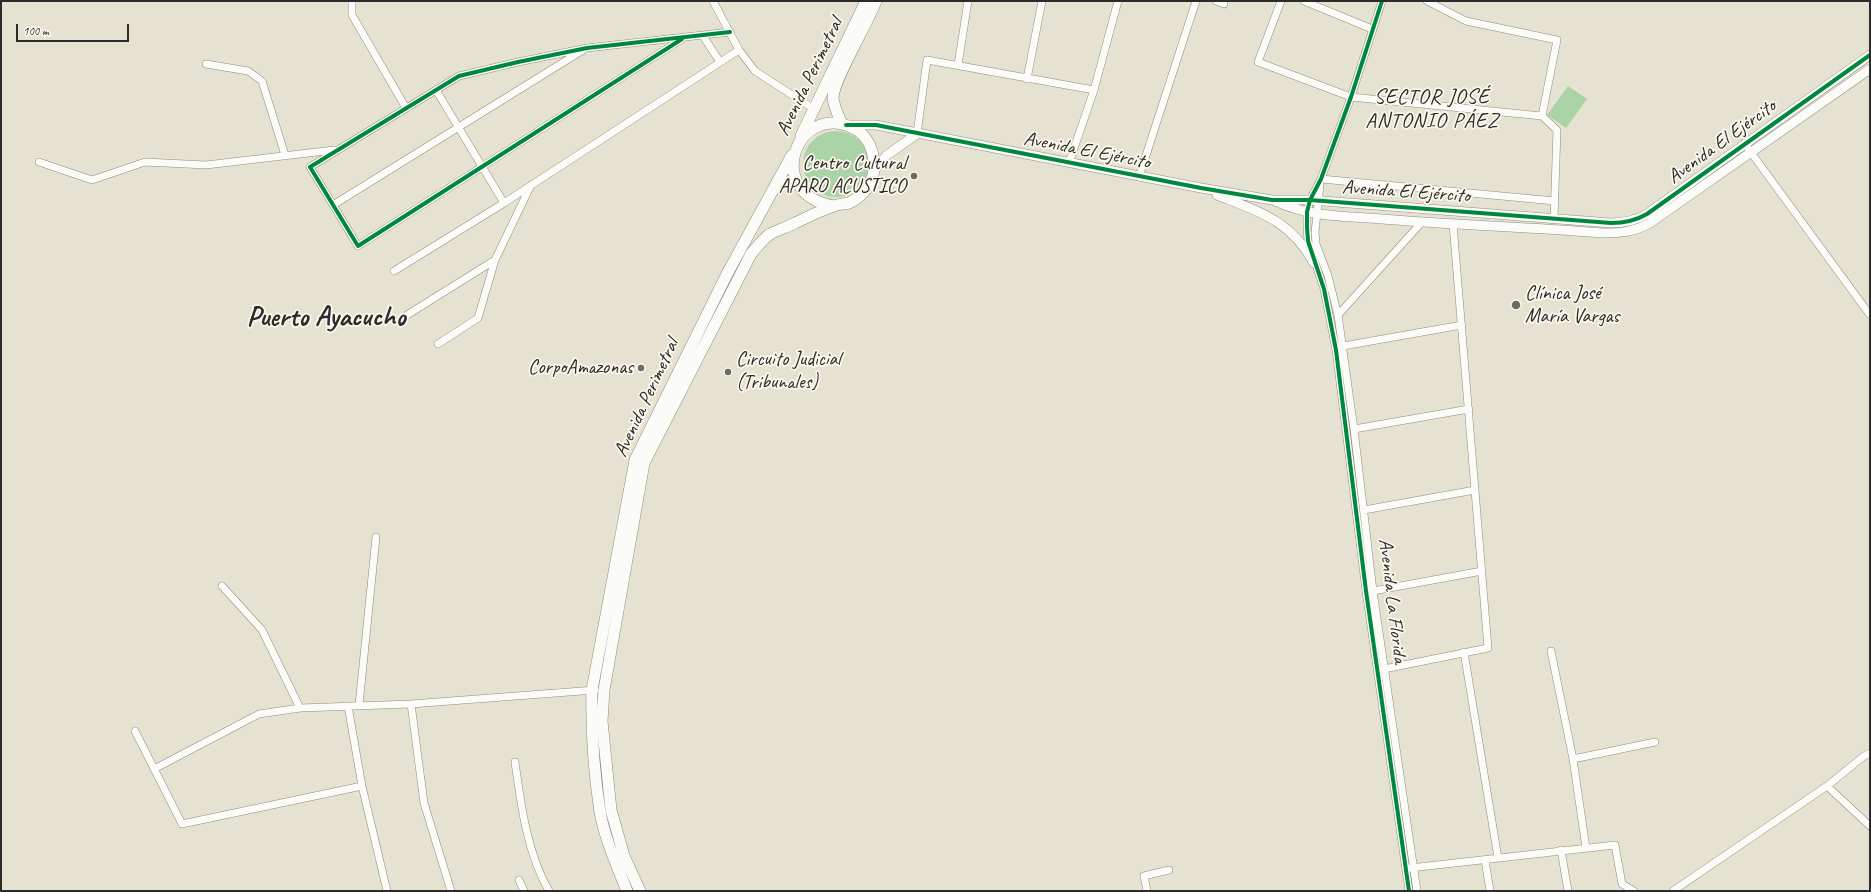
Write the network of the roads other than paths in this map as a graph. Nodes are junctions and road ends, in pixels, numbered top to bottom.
1 (352, 1) edge
2 (713, 1) edge
3 (866, 1) edge
4 (876, 1) edge
5 (968, 1) edge
6 (1042, 1) edge
7 (1118, 1) edge
8 (1196, 1) edge
9 (1216, 1) edge
10 (1224, 1) edge
11 (1281, 1) edge
12 (1304, 1) edge
13 (1382, 1) edge
14 (1427, 1) edge
15 (1372, 29) junction
16 (730, 32) junction
17 (703, 36) junction
18 (682, 38) junction
19 (587, 48) junction
20 (739, 50) junction
21 (1870, 55) edge
22 (720, 62) junction
23 (206, 64) dead end
24 (958, 65) junction
25 (1870, 69) edge
26 (1027, 79) junction
27 (436, 90) junction
28 (1094, 90) junction
29 (1351, 97) junction
30 (406, 108) junction
31 (814, 109) junction
32 (1542, 116) junction
33 (844, 124) junction
34 (458, 128) junction
35 (917, 134) junction
36 (1744, 143) junction
37 (795, 149) junction
38 (336, 150) junction
39 (1751, 152) junction
40 (285, 155) junction
41 (39, 162) dead end
42 (1069, 163) junction
43 (481, 167) junction
44 (874, 170) junction
45 (1139, 177) junction
46 (1321, 179) junction
47 (531, 185) junction
48 (1201, 188) junction
49 (1272, 200) junction
50 (1314, 200) junction
51 (1555, 201) junction
52 (504, 203) junction
53 (332, 205) junction
54 (834, 206) junction
55 (1311, 213) junction
56 (1554, 219) junction
57 (1422, 222) junction
58 (1453, 224) junction
59 (495, 260) junction
60 (1314, 263) junction
61 (394, 271) dead end
62 (1868, 311) edge
63 (1338, 314) junction
64 (407, 315) dead end
65 (1462, 325) junction
66 (438, 344) dead end
67 (1343, 346) junction
68 (1469, 409) junction
69 (1354, 429) junction
70 (1475, 490) junction
71 (1364, 510) junction
72 (376, 537) dead end
73 (1482, 571) junction
74 (222, 586) dead end
75 (1373, 590) junction
76 (1551, 651) dead end
77 (1464, 652) junction
78 (1384, 669) junction
79 (598, 690) junction
80 (411, 704) junction
81 (360, 705) junction
82 (348, 706) junction
83 (300, 708) junction
84 (135, 731) dead end
85 (1655, 742) dead end
86 (1870, 753) edge
87 (1573, 759) junction
88 (515, 762) dead end
89 (154, 769) junction
90 (362, 786) junction
91 (1828, 786) junction
92 (1870, 826) edge
93 (1586, 848) junction
94 (1561, 850) junction
95 (1498, 858) junction
96 (1485, 860) junction
97 (1410, 869) junction
98 (1169, 870) dead end
99 (519, 880) dead end
100 (387, 891) edge
101 (451, 891) edge
102 (524, 891) edge
103 (549, 891) edge
104 (628, 891) edge
105 (640, 891) edge
106 (1147, 891) edge
107 (1409, 891) edge
108 (1417, 891) edge
109 (1490, 891) edge
110 (1568, 891) edge
111 (1634, 891) edge
112 (1672, 891) edge

1 - 30 street
2 - 16 street
3 - 31 main road, Avenida Perimetral
4 - 33 main road, Avenida Perimetral
5 - 24 street
6 - 26 street
7 - 28 street
8 - 45 street
9 - 10 street
11 - 29 street
12 - 15 street
13 - 15 street
14 - 32 street
15 - 29 street
16 - 17 street
16 - 20 street
17 - 18 street
17 - 22 street
18 - 19 street
18 - 43 street
19 - 27 street
19 - 34 street
20 - 22 street
20 - 31 street
21 - 36 street, Avenida El Ejército
22 - 47 street
23 - 40 street
24 - 26 street
24 - 35 street
25 - 39 street, Avenida El Ejército
26 - 28 street
27 - 30 street
27 - 34 street
28 - 42 street
29 - 32 street
29 - 46 street
30 - 38 street
31 - 37 main road, Avenida Perimetral
32 - 51 street
33 - 35 street, Avenida El Ejército
33 - 37 main road
33 - 44 main road
34 - 43 street
34 - 53 street
35 - 42 street, Avenida El Ejército
35 - 44 street
36 - 39 street
36 - 56 street, Avenida El Ejército
37 - 54 main road
37 - 79 main road, Avenida Perimetral
38 - 40 street
38 - 53 street
39 - 58 street, Avenida El Ejército
39 - 62 street
40 - 41 street
42 - 45 street, Avenida El Ejército
43 - 52 street
43 - 53 street
44 - 54 main road
45 - 48 street, Avenida El Ejército
46 - 50 street
46 - 51 street
47 - 52 street
47 - 59 street
48 - 49 street, Avenida El Ejército
48 - 60 street
49 - 50 street, Avenida El Ejército
49 - 55 street, Avenida El Ejército
50 - 55 street
50 - 56 street, Avenida El Ejército
51 - 56 street
52 - 61 street
54 - 79 main road, Avenida Perimetral
55 - 57 street, Avenida El Ejército
55 - 60 street
55 - 63 street, Avenida La Florida
57 - 58 street, Avenida El Ejército
57 - 63 street
58 - 65 street
59 - 64 street
59 - 66 street
60 - 97 street
63 - 67 street, Avenida La Florida
65 - 67 street
65 - 68 street
67 - 69 street, Avenida La Florida
68 - 69 street
68 - 70 street
69 - 71 street, Avenida La Florida
70 - 71 street
70 - 73 street
71 - 75 street, Avenida La Florida
72 - 81 street
73 - 75 street
73 - 77 street
74 - 83 street
75 - 78 street, Avenida La Florida
76 - 87 street
77 - 78 street
77 - 95 street
78 - 97 street, Avenida La Florida
79 - 80 street
79 - 104 main road, Avenida Perimetral
79 - 105 main road, Avenida Perimetral
80 - 81 street
80 - 101 street
81 - 82 street
82 - 83 street
82 - 90 street
83 - 89 street
84 - 89 street
85 - 87 street
86 - 91 street
87 - 93 street
88 - 103 street
89 - 90 street
90 - 100 street
91 - 92 street
91 - 112 street
93 - 94 street
93 - 111 street
94 - 95 street
94 - 110 street
95 - 96 street
96 - 97 street
96 - 109 street
97 - 107 street
97 - 108 street, Avenida La Florida
98 - 106 street
99 - 102 street

